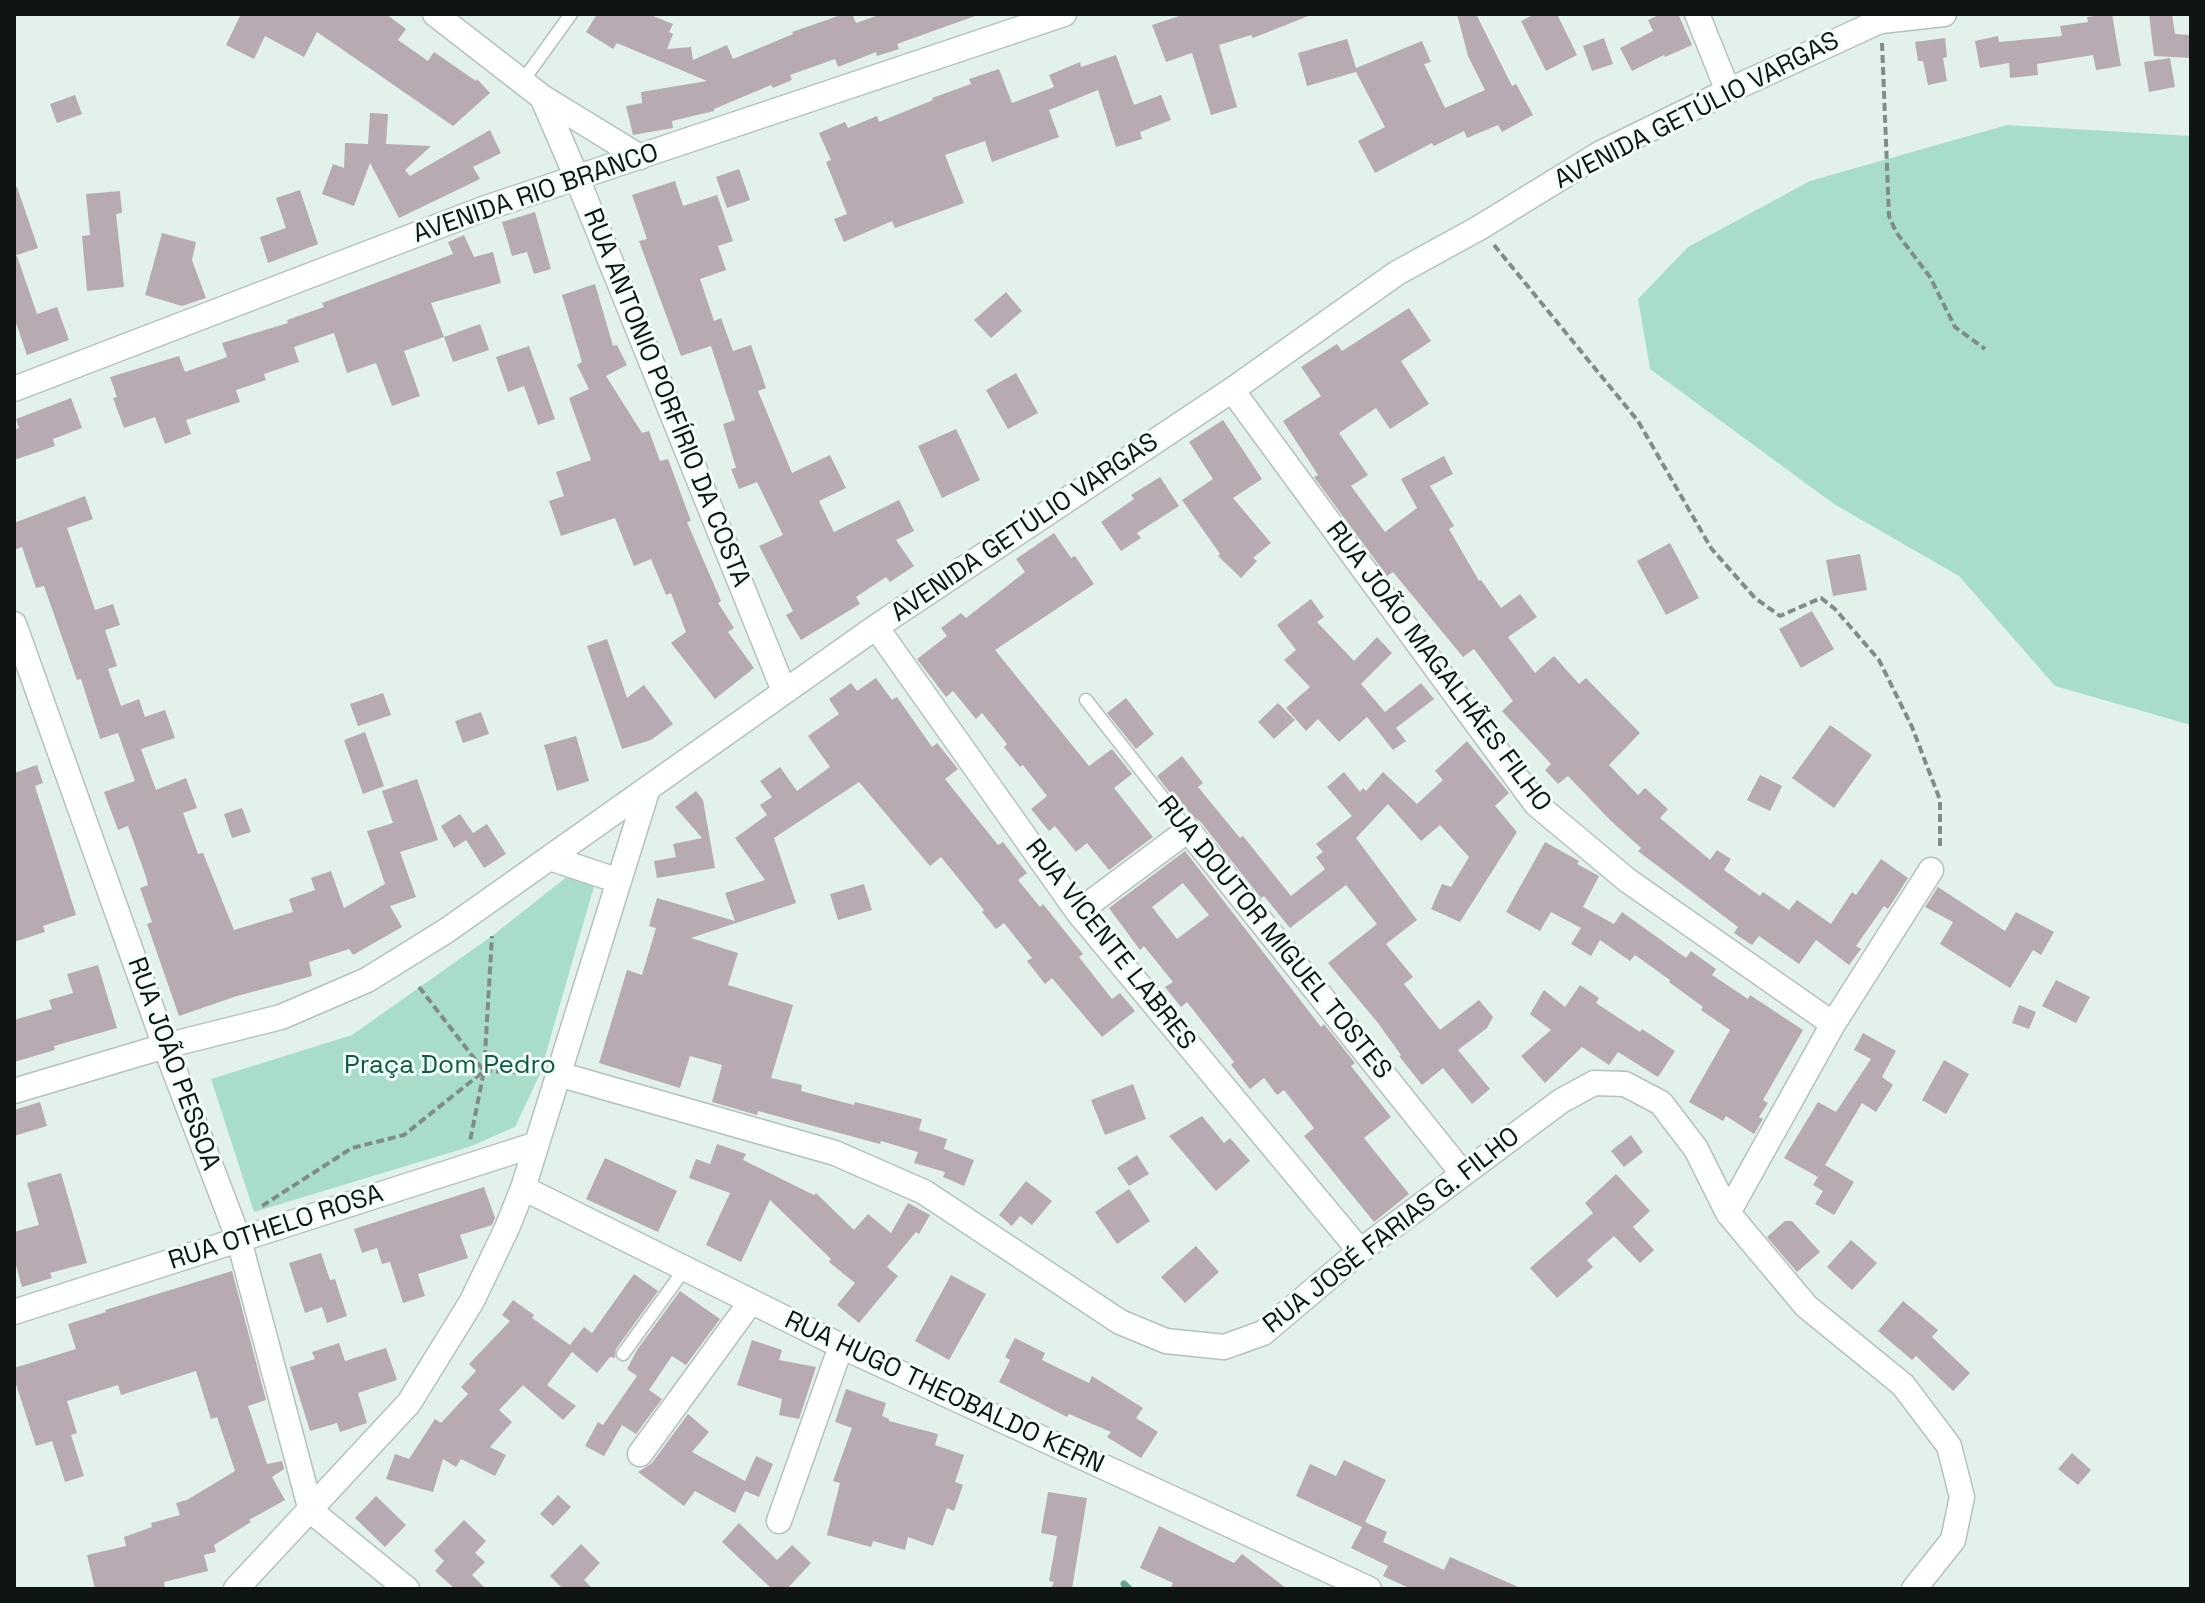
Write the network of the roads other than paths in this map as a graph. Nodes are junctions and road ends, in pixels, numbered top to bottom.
1 (435, 14) edge
2 (571, 14) edge
3 (1064, 14) edge
4 (1697, 14) edge
5 (1944, 14) edge
6 (1888, 17) edge
7 (522, 82) junction
8 (1728, 91) junction
9 (542, 97) junction
10 (640, 157) junction
11 (577, 178) junction
12 (14, 389) edge
13 (1232, 390) junction
14 (14, 624) edge
15 (876, 627) junction
16 (784, 691) junction
17 (1086, 700) dead end
18 (648, 788) junction
19 (1188, 830) junction
20 (550, 858) junction
21 (1931, 870) road end
22 (619, 881) junction
23 (1078, 912) junction
24 (1833, 1024) junction
25 (165, 1046) junction
26 (549, 1074) junction
27 (14, 1091) edge
28 (537, 1144) junction
29 (1463, 1174) junction
30 (523, 1188) junction
31 (1728, 1213) junction
32 (239, 1240) junction
33 (1360, 1251) junction
34 (684, 1270) junction
35 (750, 1303) junction
36 (14, 1312) edge
37 (841, 1346) junction
38 (623, 1354) dead end
39 (640, 1454) dead end
40 (311, 1511) junction
41 (779, 1521) dead end
42 (236, 1589) edge
43 (407, 1589) edge
44 (1369, 1589) edge
45 (1914, 1589) edge

1 - 7 street, RUA ANTONIO PORFÍRIO DA COSTA
2 - 7 lane
3 - 10 street, AVENIDA RIO BRANCO
4 - 8 street
5 - 6 street, AVENIDA GETÚLIO VARGAS
6 - 8 street, AVENIDA GETÚLIO VARGAS
7 - 9 street, RUA ANTONIO PORFÍRIO DA COSTA
8 - 13 street, AVENIDA GETÚLIO VARGAS
9 - 10 street
9 - 11 street, RUA ANTONIO PORFÍRIO DA COSTA
10 - 11 street, AVENIDA RIO BRANCO
11 - 12 street, AVENIDA RIO BRANCO
11 - 16 street, RUA ANTONIO PORFÍRIO DA COSTA
13 - 15 street, AVENIDA GETÚLIO VARGAS
13 - 24 street, RUA JOÃO MAGALHÃES FILHO
14 - 25 street, RUA JOÃO PESSOA
15 - 16 street, AVENIDA GETÚLIO VARGAS
15 - 23 street, RUA VICENTE LABRES
16 - 18 street, AVENIDA GETÚLIO VARGAS
17 - 19 lane, RUA DOUTOR MIGUEL TOSTES
18 - 20 street, AVENIDA GETÚLIO VARGAS
18 - 22 street
19 - 23 street
19 - 29 street, RUA DOUTOR MIGUEL TOSTES
20 - 22 street
20 - 25 street, AVENIDA GETÚLIO VARGAS
21 - 24 street
22 - 26 street
23 - 33 street, RUA VICENTE LABRES
24 - 31 street
25 - 27 street, AVENIDA GETÚLIO VARGAS
25 - 32 street, RUA JOÃO PESSOA
26 - 28 street
26 - 33 street, RUA JOSÉ FARIAS G. FILHO
28 - 30 street
28 - 32 street, RUA OTHELO ROSA
29 - 31 street, RUA JOSÉ FARIAS G. FILHO
29 - 33 street, RUA JOSÉ FARIAS G. FILHO
30 - 34 street, RUA HUGO THEOBALDO KERN
30 - 40 street
31 - 45 street, RUA JOSÉ FARIAS G. FILHO
32 - 36 street, RUA OTHELO ROSA
32 - 40 street, RUA JOÃO PESSOA
34 - 35 street, RUA HUGO THEOBALDO KERN
34 - 38 lane
35 - 37 street, RUA HUGO THEOBALDO KERN
35 - 39 street
37 - 41 street
37 - 44 street, RUA HUGO THEOBALDO KERN
40 - 42 street
40 - 43 street

